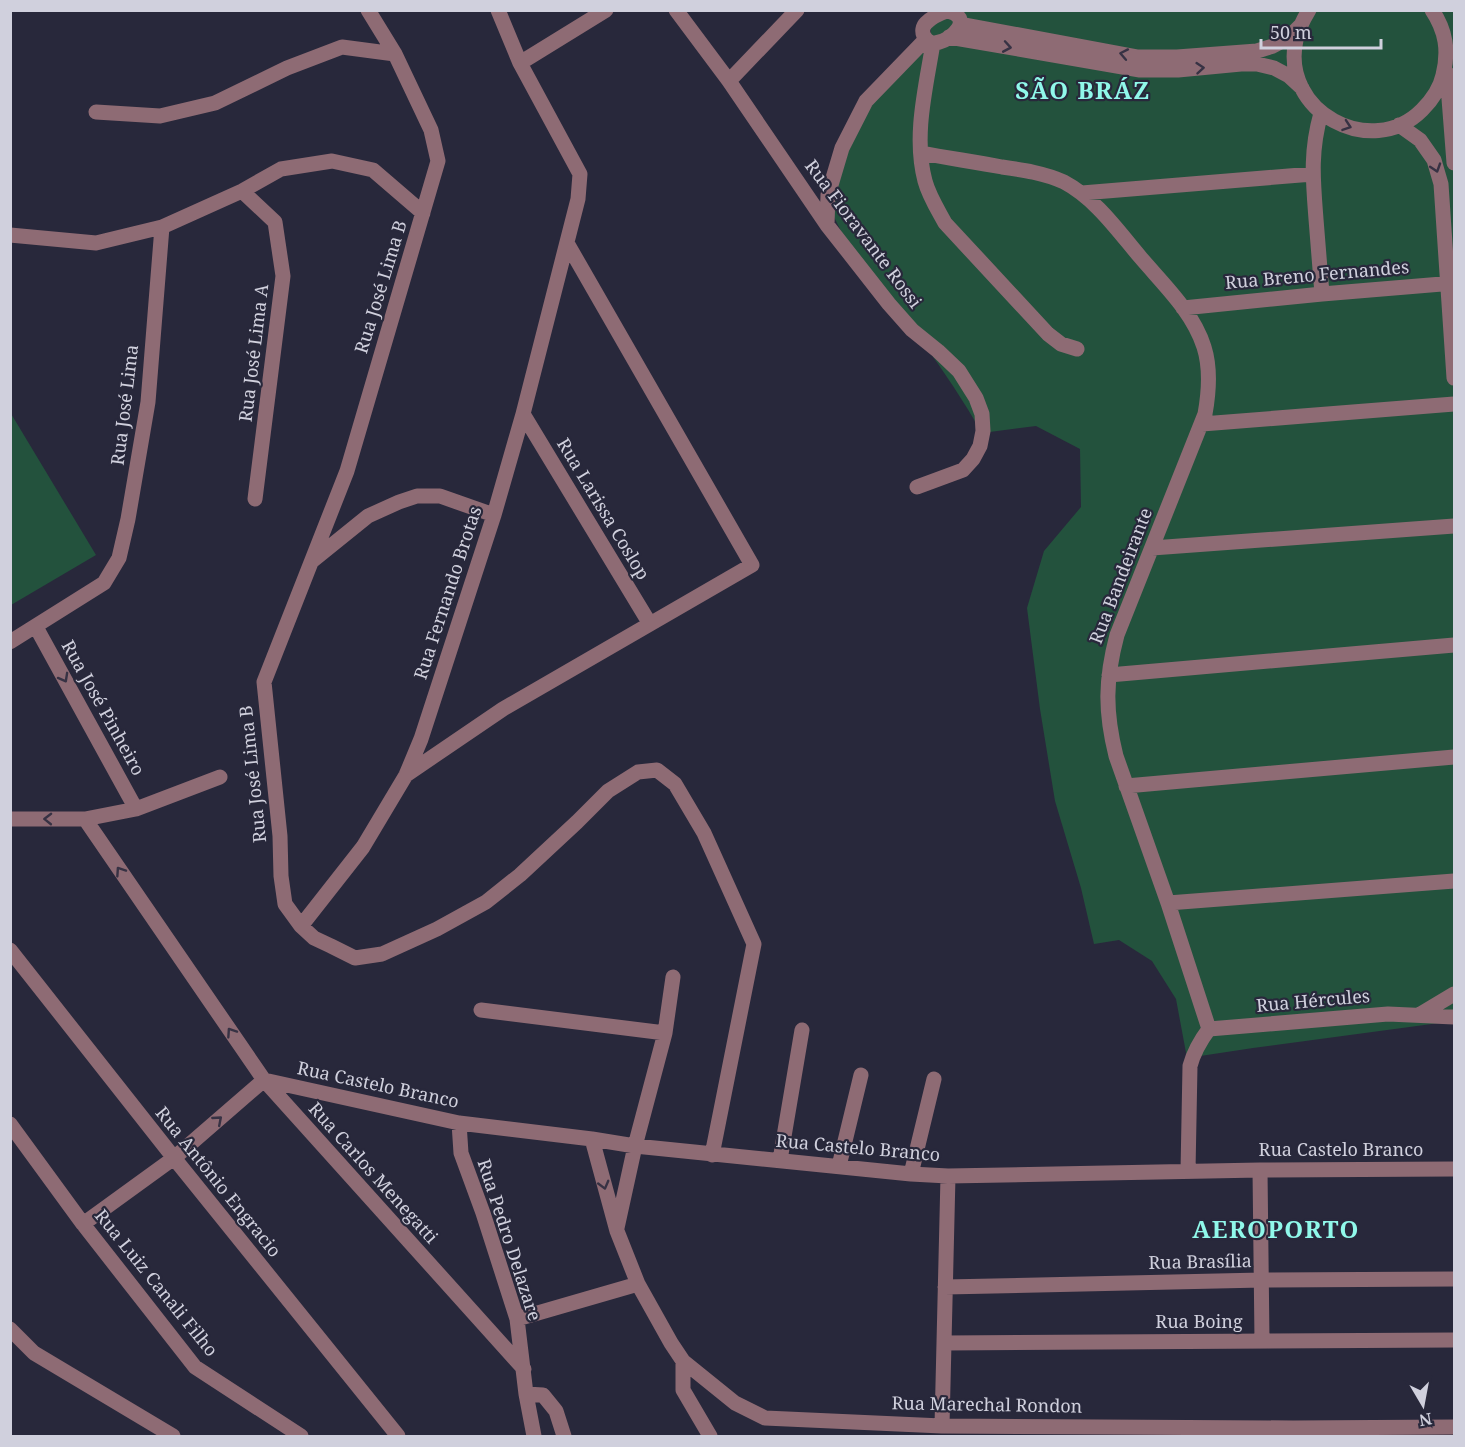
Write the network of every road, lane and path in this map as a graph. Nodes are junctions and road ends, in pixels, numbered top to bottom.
1 (368, 10) edge
2 (498, 10) edge
3 (606, 10) edge
4 (676, 10) edge
5 (797, 10) edge
6 (1309, 10) edge
7 (1432, 10) edge
8 (1443, 10) edge
9 (930, 14) edge
10 (960, 24) junction
11 (1300, 26) junction
12 (949, 37) junction
13 (929, 41) junction
14 (1446, 41) junction
15 (395, 54) junction
16 (1446, 62) junction
17 (520, 63) junction
18 (729, 81) junction
19 (1302, 88) junction
20 (96, 112) dead end
21 (1321, 113) junction
22 (1399, 126) junction
23 (921, 153) junction
24 (1455, 163) edge
25 (1313, 174) junction
26 (242, 191) junction
27 (1082, 193) junction
28 (423, 213) junction
29 (827, 225) junction
30 (162, 227) junction
31 (10, 235) edge
32 (567, 243) junction
33 (1451, 283) edge
34 (1322, 294) junction
35 (1183, 308) junction
36 (1077, 349) dead end
37 (1455, 378) edge
38 (1455, 404) edge
39 (523, 414) junction
40 (1202, 424) junction
41 (917, 487) dead end
42 (255, 499) dead end
43 (494, 515) junction
44 (1455, 526) edge
45 (1152, 548) junction
46 (309, 564) junction
47 (650, 624) junction
48 (36, 627) junction
49 (10, 642) edge
50 (1455, 645) edge
51 (1109, 675) junction
52 (1455, 758) edge
53 (406, 775) junction
54 (220, 777) dead end
55 (1126, 786) junction
56 (136, 809) junction
57 (10, 819) edge
58 (85, 819) junction
59 (1455, 880) edge
60 (1168, 903) junction
61 (301, 926) junction
62 (11, 952) edge
63 (674, 977) dead end
64 (1455, 994) edge
65 (481, 1010) dead end
66 (1419, 1015) junction
67 (1455, 1017) edge
68 (1209, 1029) junction
69 (802, 1030) dead end
70 (665, 1033) junction
71 (861, 1075) dead end
72 (934, 1079) dead end
73 (264, 1080) junction
74 (459, 1123) junction
75 (10, 1124) edge
76 (592, 1139) junction
77 (635, 1146) junction
78 (712, 1155) junction
79 (174, 1158) junction
80 (780, 1160) junction
81 (839, 1166) junction
82 (1455, 1169) edge
83 (1260, 1170) junction
84 (1188, 1171) junction
85 (911, 1174) junction
86 (948, 1176) junction
87 (83, 1224) junction
88 (617, 1231) junction
89 (1455, 1279) edge
90 (1262, 1280) junction
91 (638, 1284) junction
92 (945, 1287) junction
93 (517, 1319) junction
94 (10, 1329) edge
95 (1455, 1340) edge
96 (1262, 1341) junction
97 (945, 1342) junction
98 (683, 1361) junction
99 (524, 1370) junction
100 (526, 1394) junction
101 (942, 1425) junction
102 (1455, 1427) edge
103 (1126, 1432) edge
104 (1294, 1432) edge
105 (173, 1437) edge
106 (301, 1437) edge
107 (398, 1437) edge
108 (534, 1437) edge
109 (564, 1437) edge
110 (710, 1437) edge

1 - 15 street, Rua José Lima B
2 - 17 street, Rua Fernando Brotas
3 - 17 street
4 - 18 street, Rua Fioravante Rossi
5 - 18 street
6 - 11 street
7 - 14 street
8 - 14 street
9 - 10 street
9 - 13 street
11 -> 10 street
10 - 12 street
11 - 19 street
12 - 13 street
12 -> 19 street
13 - 23 street
13 - 29 street
14 - 16 street
15 - 20 street
15 - 28 street, Rua José Lima B
16 - 22 street
16 - 24 street
17 - 32 street, Rua Fernando Brotas
18 - 29 street, Rua Fioravante Rossi
19 - 21 street
21 -> 22 street
21 - 25 street
22 -> 33 street
23 - 27 street, Rua Bandeirante
23 - 36 street
25 - 27 street
25 - 34 street
26 - 28 street
26 - 30 street
26 - 42 street, Rua José Lima A
27 - 35 street, Rua Bandeirante
28 - 46 street, Rua José Lima B
29 - 41 street, Rua Fioravante Rossi
30 - 31 street
30 - 48 street, Rua José Lima
32 - 39 street, Rua Fernando Brotas
32 - 47 street
33 - 34 street, Rua Breno Fernandes
33 - 37 street
34 - 35 street, Rua Breno Fernandes
35 - 40 street, Rua Bandeirante
38 - 40 street
39 - 43 street, Rua Fernando Brotas
39 - 47 street, Rua Larissa Coslop
40 - 45 street, Rua Bandeirante
43 - 46 street
43 - 53 street, Rua Fernando Brotas
44 - 45 street
45 - 51 street, Rua Bandeirante
46 - 61 street, Rua José Lima B
47 - 53 street
48 - 49 street
48 -> 56 street, Rua José Pinheiro
50 - 51 street
51 - 55 street, Rua Bandeirante
52 - 55 street
53 - 61 street, Rua Fernando Brotas
54 - 56 street
55 - 60 street, Rua Bandeirante
56 - 58 street
58 -> 57 street
73 -> 58 street, Rua Carlos Menegatti
59 - 60 street
60 - 68 street, Rua Bandeirante
61 - 78 street, Rua José Lima B
62 - 79 street, Rua Antônio Engracio
63 - 70 street
64 - 66 street
65 - 70 street
66 - 67 street, Rua Hércules
66 - 68 street, Rua Hércules
68 - 84 street
69 - 80 street
70 - 77 street
71 - 81 street
72 - 85 street
73 - 74 street, Rua Castelo Branco
79 -> 73 street
73 - 99 street, Rua Carlos Menegatti
74 - 76 street, Rua Castelo Branco
74 - 93 street, Rua Pedro Delazare
75 - 87 street, Rua Luiz Canali Filho
76 - 77 street, Rua Castelo Branco
76 -> 88 street, Rua Marechal Rondon
77 - 78 street, Rua Castelo Branco
77 - 88 street
78 - 80 street, Rua Castelo Branco
79 - 87 street
79 - 107 street, Rua Antônio Engracio
80 - 81 street, Rua Castelo Branco
81 - 85 street, Rua Castelo Branco
82 - 83 street, Rua Castelo Branco
83 - 84 street, Rua Castelo Branco
83 - 90 street
84 - 86 street, Rua Castelo Branco
85 - 86 street, Rua Castelo Branco
86 - 92 street
87 - 106 street, Rua Luiz Canali Filho
88 - 91 street, Rua Marechal Rondon
89 - 90 street, Rua Brasília
90 - 92 street, Rua Brasília
90 - 96 street
91 - 93 street
91 - 98 street, Rua Marechal Rondon
92 - 97 street
93 - 99 street, Rua Pedro Delazare
94 - 105 street
95 - 96 street, Rua Boing
96 - 97 street, Rua Boing
97 - 101 street
98 - 101 street, Rua Marechal Rondon
98 - 110 street
99 - 100 street
100 - 108 street
100 - 109 street
101 - 103 street, Rua Marechal Rondon
102 - 104 street, Rua Marechal Rondon
103 - 104 street, Rua Marechal Rondon

